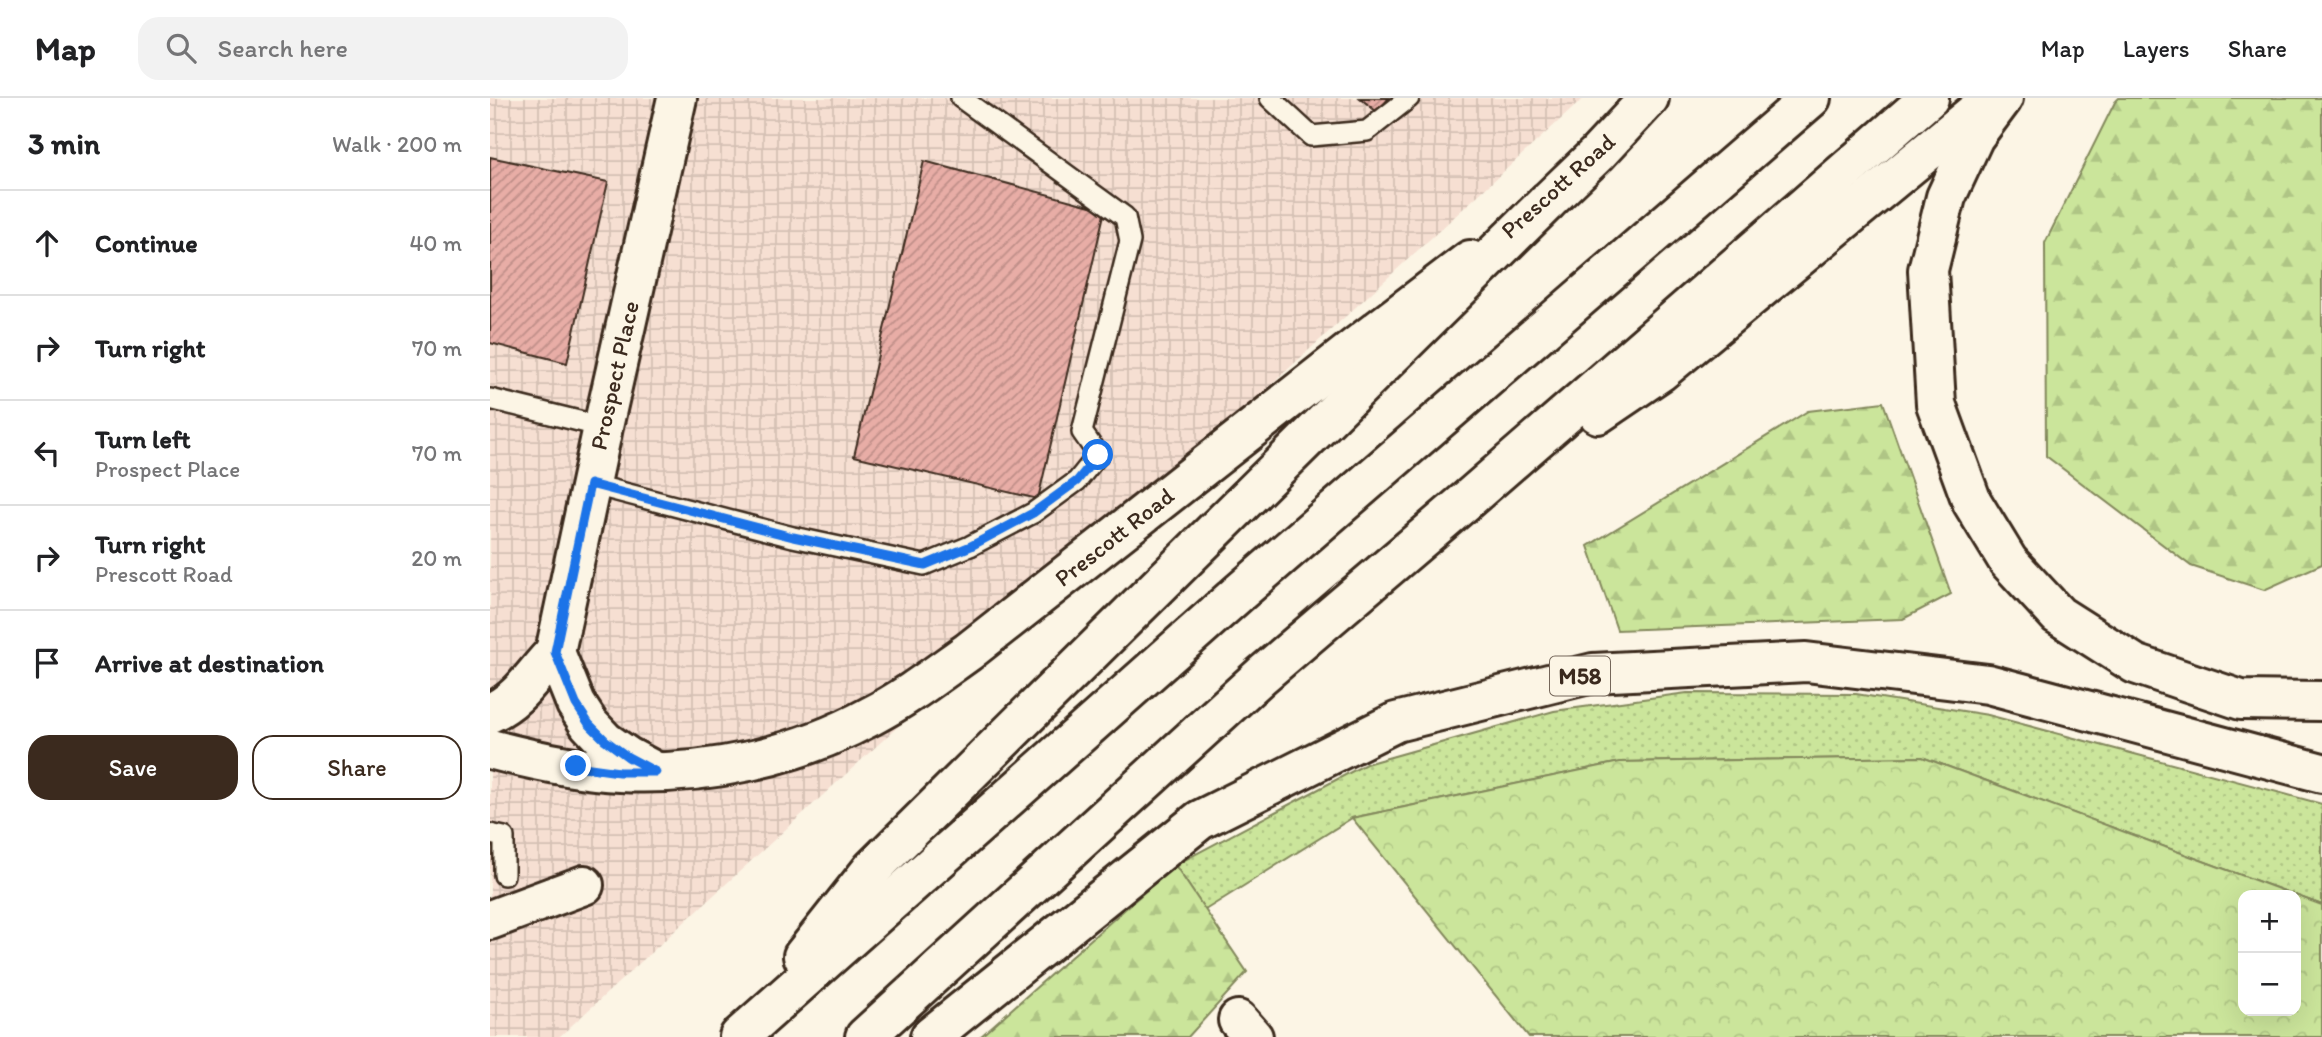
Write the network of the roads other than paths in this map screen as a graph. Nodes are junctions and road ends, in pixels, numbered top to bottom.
1 (677, 98) edge
2 (961, 98) edge
3 (1270, 98) edge
4 (1409, 98) edge
5 (1649, 98) edge
6 (1811, 98) edge
7 (1929, 98) edge
8 (1992, 98) edge
9 (2003, 98) edge
10 (1547, 202) junction
11 (490, 399) edge
12 (603, 427) junction
13 (590, 484) junction
14 (1466, 501) junction
15 (555, 652) junction
16 (2322, 701) edge
17 (490, 713) edge
18 (490, 749) edge
19 (656, 772) junction
20 (2322, 773) edge
21 (490, 834) edge
22 (504, 875) dead end
23 (584, 885) dead end
24 (490, 920) edge
25 (739, 1037) edge
26 (865, 1037) edge
27 (930, 1037) edge

1 - 12 main road, Prospect Place
2 - 13 lane
3 - 4 lane
5 - 10 main road, Prescott Road
6 - 25 main road
7 - 14 main road
8 - 14 main road
9 - 16 main road
10 - 19 main road, Prescott Road
10 - 25 main road
11 - 12 lane
12 - 13 main road, Prospect Place
13 - 15 main road, Prospect Place
14 - 26 main road
15 - 17 main road
15 - 19 main road
18 - 19 main road, Prescott Road
20 - 27 main road, M58
21 - 22 lane
23 - 24 main road

